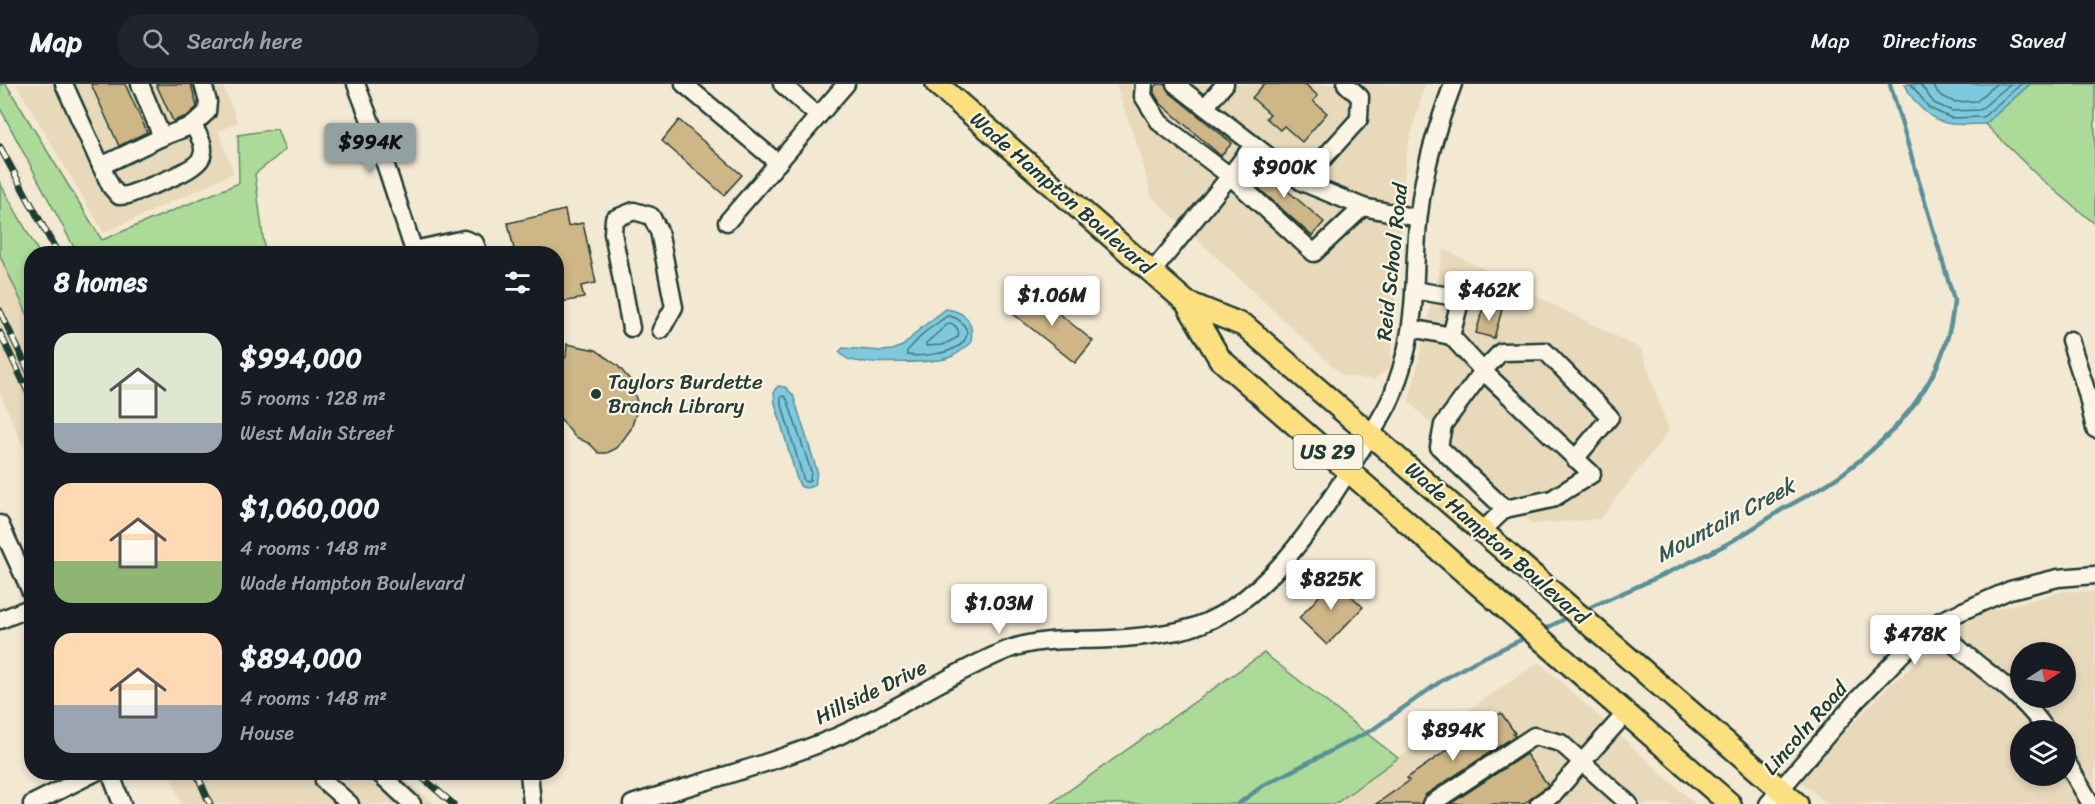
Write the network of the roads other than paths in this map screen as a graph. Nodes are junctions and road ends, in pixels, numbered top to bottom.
1 (64, 84) edge
2 (140, 84) edge
3 (203, 84) edge
4 (356, 84) edge
5 (684, 84) edge
6 (782, 84) edge
7 (846, 84) edge
8 (937, 84) edge
9 (1144, 84) edge
10 (1174, 84) edge
11 (1225, 84) edge
12 (1346, 84) edge
13 (1454, 84) edge
14 (1205, 107) junction
15 (818, 116) junction
16 (194, 125) junction
17 (162, 137) junction
18 (1253, 145) junction
19 (778, 163) junction
20 (101, 166) junction
21 (1230, 176) junction
22 (1302, 182) junction
23 (1363, 207) junction
24 (1418, 218) junction
25 (727, 222) dead end
26 (412, 246) edge
27 (435, 246) edge
28 (475, 246) edge
29 (1152, 272) junction
30 (1414, 290) junction
31 (1186, 302) junction
32 (631, 328) dead end
33 (1411, 328) junction
34 (662, 330) dead end
35 (1451, 336) junction
36 (2070, 340) dead end
37 (1483, 371) junction
38 (2095, 429) edge
39 (1370, 434) junction
40 (1575, 459) junction
41 (1349, 471) junction
42 (1505, 509) junction
43 (0, 526) edge
44 (1482, 531) junction
45 (2095, 575) edge
46 (24, 577) edge
47 (24, 610) edge
48 (0, 621) edge
49 (1935, 625) junction
50 (1624, 714) junction
51 (2039, 720) edge
52 (1582, 762) junction
53 (2076, 778) edge
54 (80, 780) edge
55 (113, 780) edge
56 (386, 780) edge
57 (530, 780) edge
58 (324, 781) dead end
59 (1782, 799) edge
60 (1620, 801) edge
61 (32, 804) edge
62 (122, 804) edge
63 (350, 804) edge
64 (412, 804) edge
65 (532, 804) edge
66 (632, 804) edge
67 (1431, 804) edge
68 (1539, 804) edge
69 (1730, 804) edge
70 (2091, 804) edge

1 - 20 street
2 - 17 street
3 - 16 street
4 - 26 street
5 - 19 street
6 - 15 street
7 - 15 street
8 - 29 main road, Wade Hampton Boulevard / US 29
9 - 21 street
10 - 14 street
11 - 14 street
12 - 22 street
13 - 24 street, Reid School Road
14 - 18 street
15 - 19 street
16 - 17 street
16 - 20 street
17 - 20 street
18 - 21 street
18 - 22 street
19 - 25 street
21 - 23 street
21 - 29 street
22 - 23 street
23 - 24 street
24 - 30 street, Reid School Road
27 - 28 street
29 - 31 main road, Wade Hampton Boulevard / US 29
30 - 33 street, Reid School Road
30 - 35 street
31 - 39 main road, Wade Hampton Boulevard / US 29
31 - 41 main road, Wade Hampton Boulevard / US 29
32 - 34 street
33 - 35 street
33 - 39 street, Reid School Road
35 - 37 street
36 - 38 street
37 - 40 street
37 - 40 street
37 - 42 street
39 - 41 street, Reid School Road
39 - 44 main road, Wade Hampton Boulevard / US 29
40 - 42 street
41 - 50 main road, Wade Hampton Boulevard / US 29
41 - 66 street, Hillside Drive
42 - 44 street
43 - 46 street
44 - 59 main road, Wade Hampton Boulevard / US 29
45 - 49 street, Lincoln Road
47 - 48 street
49 - 51 street
49 - 59 street, Lincoln Road
50 - 52 street
50 - 69 main road, Wade Hampton Boulevard / US 29
52 - 60 street
52 - 67 street
52 - 68 street
53 - 70 street
54 - 61 street
55 - 62 street
56 - 64 street
57 - 65 street
58 - 63 street

